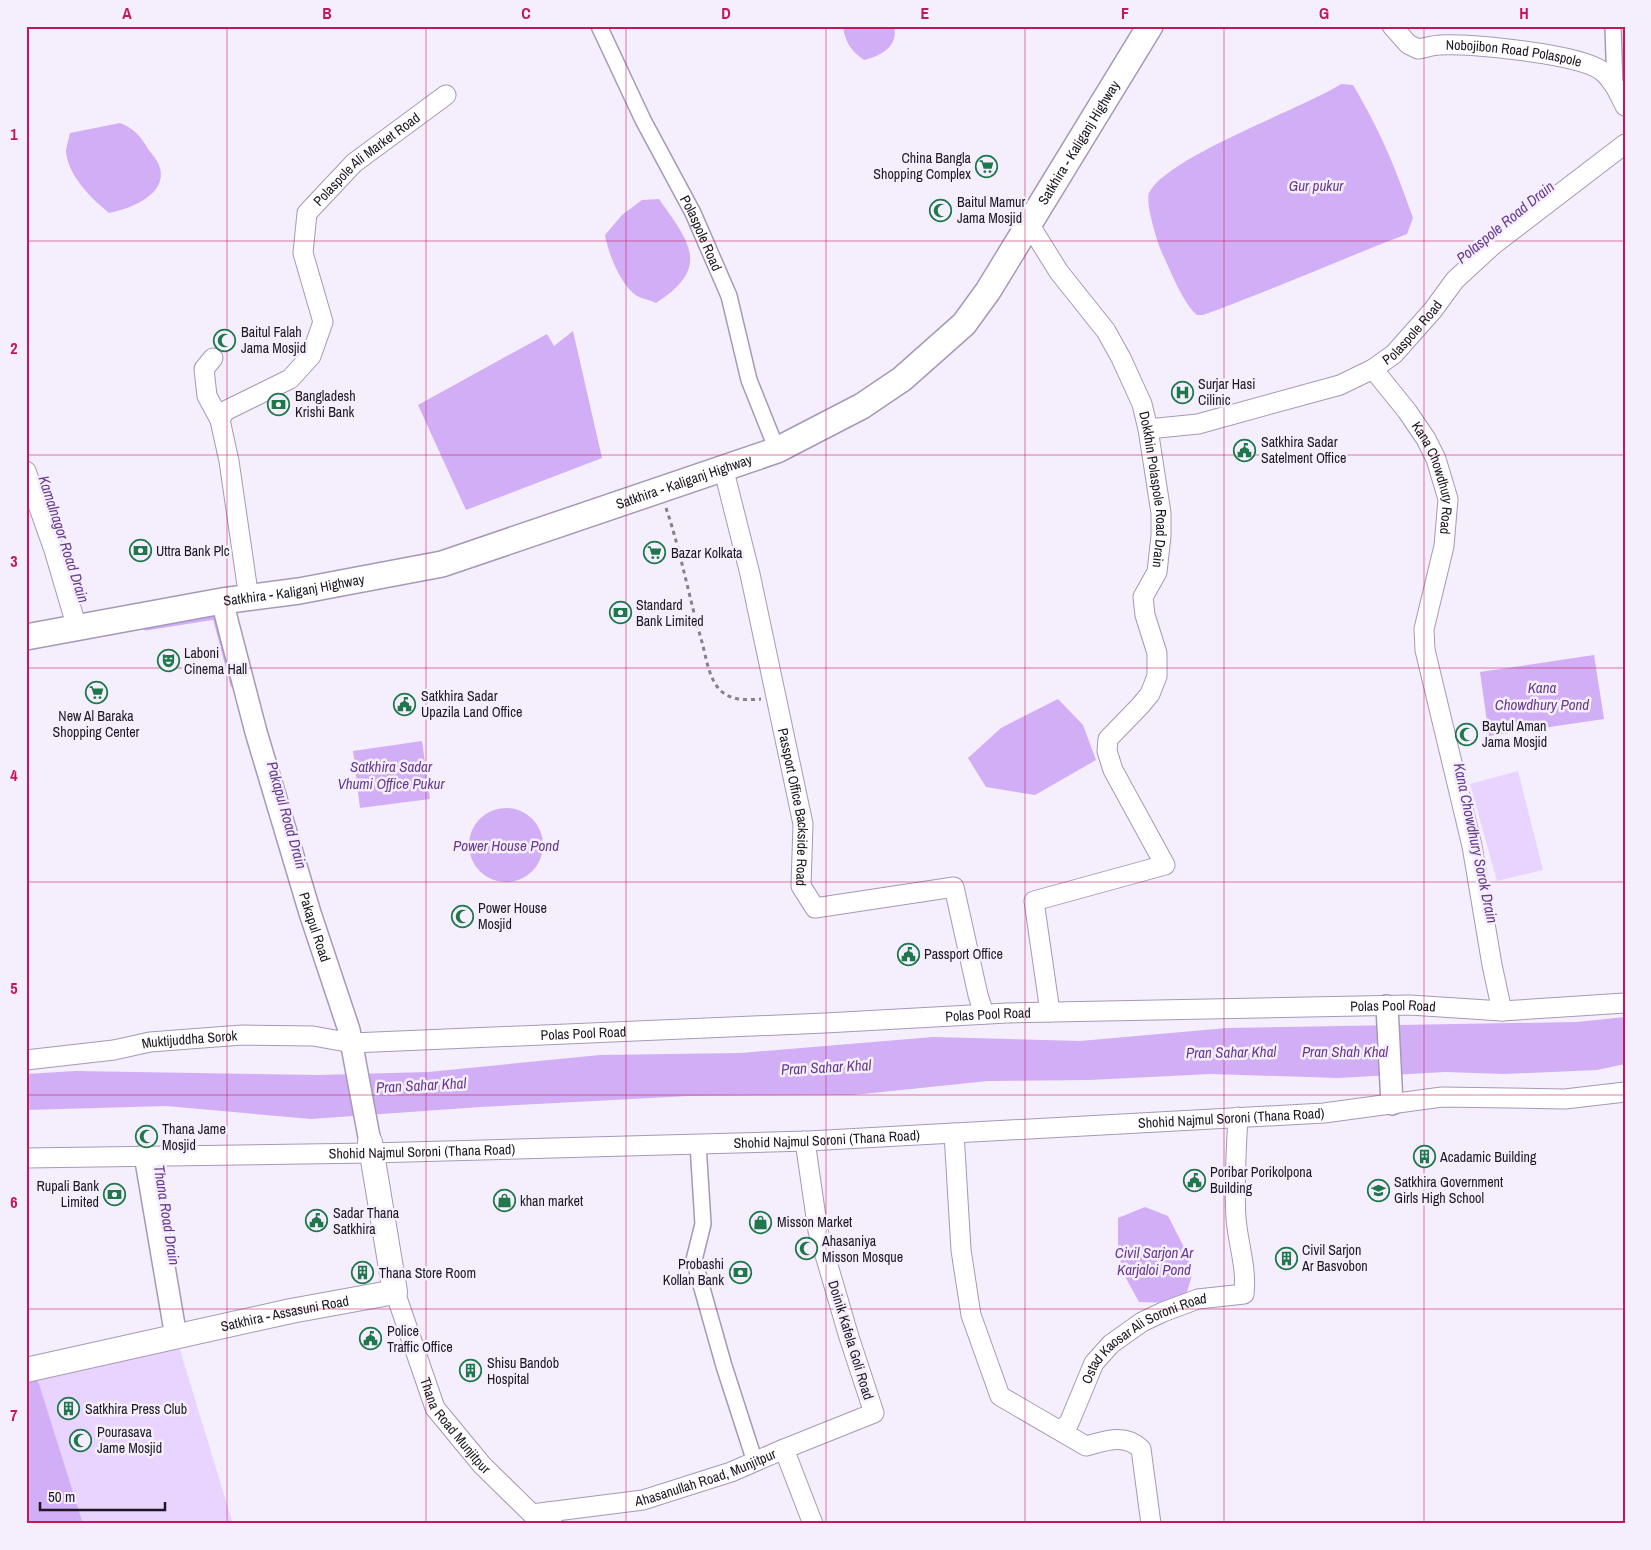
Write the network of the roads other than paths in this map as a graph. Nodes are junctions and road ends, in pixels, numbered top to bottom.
1 (599, 26) edge
2 (1150, 26) edge
3 (1392, 26) edge
4 (1613, 26) edge
5 (1615, 86) junction
6 (446, 95) dead end
7 (1625, 106) edge
8 (1625, 144) edge
9 (1029, 224) junction
10 (213, 358) dead end
11 (1373, 369) junction
12 (220, 420) junction
13 (1148, 429) junction
14 (778, 450) junction
15 (723, 467) junction
16 (26, 471) edge
17 (249, 599) junction
18 (222, 601) junction
19 (77, 628) junction
20 (26, 637) edge
21 (1625, 1003) edge
22 (1386, 1006) junction
23 (1502, 1011) junction
24 (1050, 1012) junction
25 (984, 1014) junction
26 (353, 1047) junction
27 (26, 1060) edge
28 (1625, 1092) edge
29 (1392, 1104) junction
30 (1238, 1117) junction
31 (954, 1133) junction
32 (805, 1141) junction
33 (698, 1144) junction
34 (370, 1148) junction
35 (145, 1155) junction
36 (26, 1158) edge
37 (395, 1292) junction
38 (176, 1336) junction
39 (26, 1370) edge
40 (1062, 1430) junction
41 (784, 1450) junction
42 (755, 1462) junction
43 (550, 1518) edge
44 (813, 1524) edge
45 (1151, 1524) edge

1 - 14 street, Polaspole Road
2 - 9 highway, Satkhira - Kaliganj Highway
3 - 5 street, Nobojibon Road Polaspole
4 - 5 street
5 - 7 street, Nobojibon Road Polaspole
6 - 12 street, Polaspole Ali Market Road
8 - 11 street, Polaspole Road
9 - 13 street, Dokkhin Polaspole Road Drain
9 - 14 highway, Satkhira - Kaliganj Highway
10 - 12 street
11 - 13 street, Polaspole Road
11 - 23 street, Kana Chowdhury Road
12 - 17 street
13 - 24 street, Dokkhin Polaspole Road Drain
14 - 15 highway, Satkhira - Kaliganj Highway
15 - 17 highway, Satkhira - Kaliganj Highway
15 - 25 street, Passport Office Backside Road
16 - 19 street
17 - 18 highway, Satkhira - Kaliganj Highway
18 - 19 highway, Satkhira - Kaliganj Highway
18 - 26 main road, Pakapul Road
19 - 20 highway, Satkhira - Kaliganj Highway
21 - 23 street, Polas Pool Road
22 - 23 street, Polas Pool Road
22 - 24 street, Polas Pool Road
22 - 29 main road
24 - 25 street, Polas Pool Road
25 - 26 street, Polas Pool Road
26 - 27 street, Muktijuddha Sorok
26 - 34 main road, Pakapul Road
28 - 29 street, Shohid Najmul Soroni (Thana Road)
29 - 30 street, Shohid Najmul Soroni (Thana Road)
30 - 31 street, Shohid Najmul Soroni (Thana Road)
30 - 40 street, Ostad Kaosar Ali Soroni Road
31 - 32 street, Shohid Najmul Soroni (Thana Road)
31 - 40 street
32 - 33 street, Shohid Najmul Soroni (Thana Road)
32 - 41 street, Doinik Kafela Goli Road
33 - 34 street, Shohid Najmul Soroni (Thana Road)
33 - 42 street
34 - 35 street, Shohid Najmul Soroni (Thana Road)
34 - 37 main road
35 - 36 street, Shohid Najmul Soroni (Thana Road)
35 - 38 main road
37 - 38 main road, Satkhira - Assasuni Road
37 - 43 street, Thana Road Munjitpur
38 - 39 main road, Satkhira - Assasuni Road
40 - 45 street
41 - 42 street, Ahasanullah Road, Munjitpur
41 - 44 street, Ahasanullah Road, Munjitpur
42 - 43 street, Ahasanullah Road, Munjitpur

